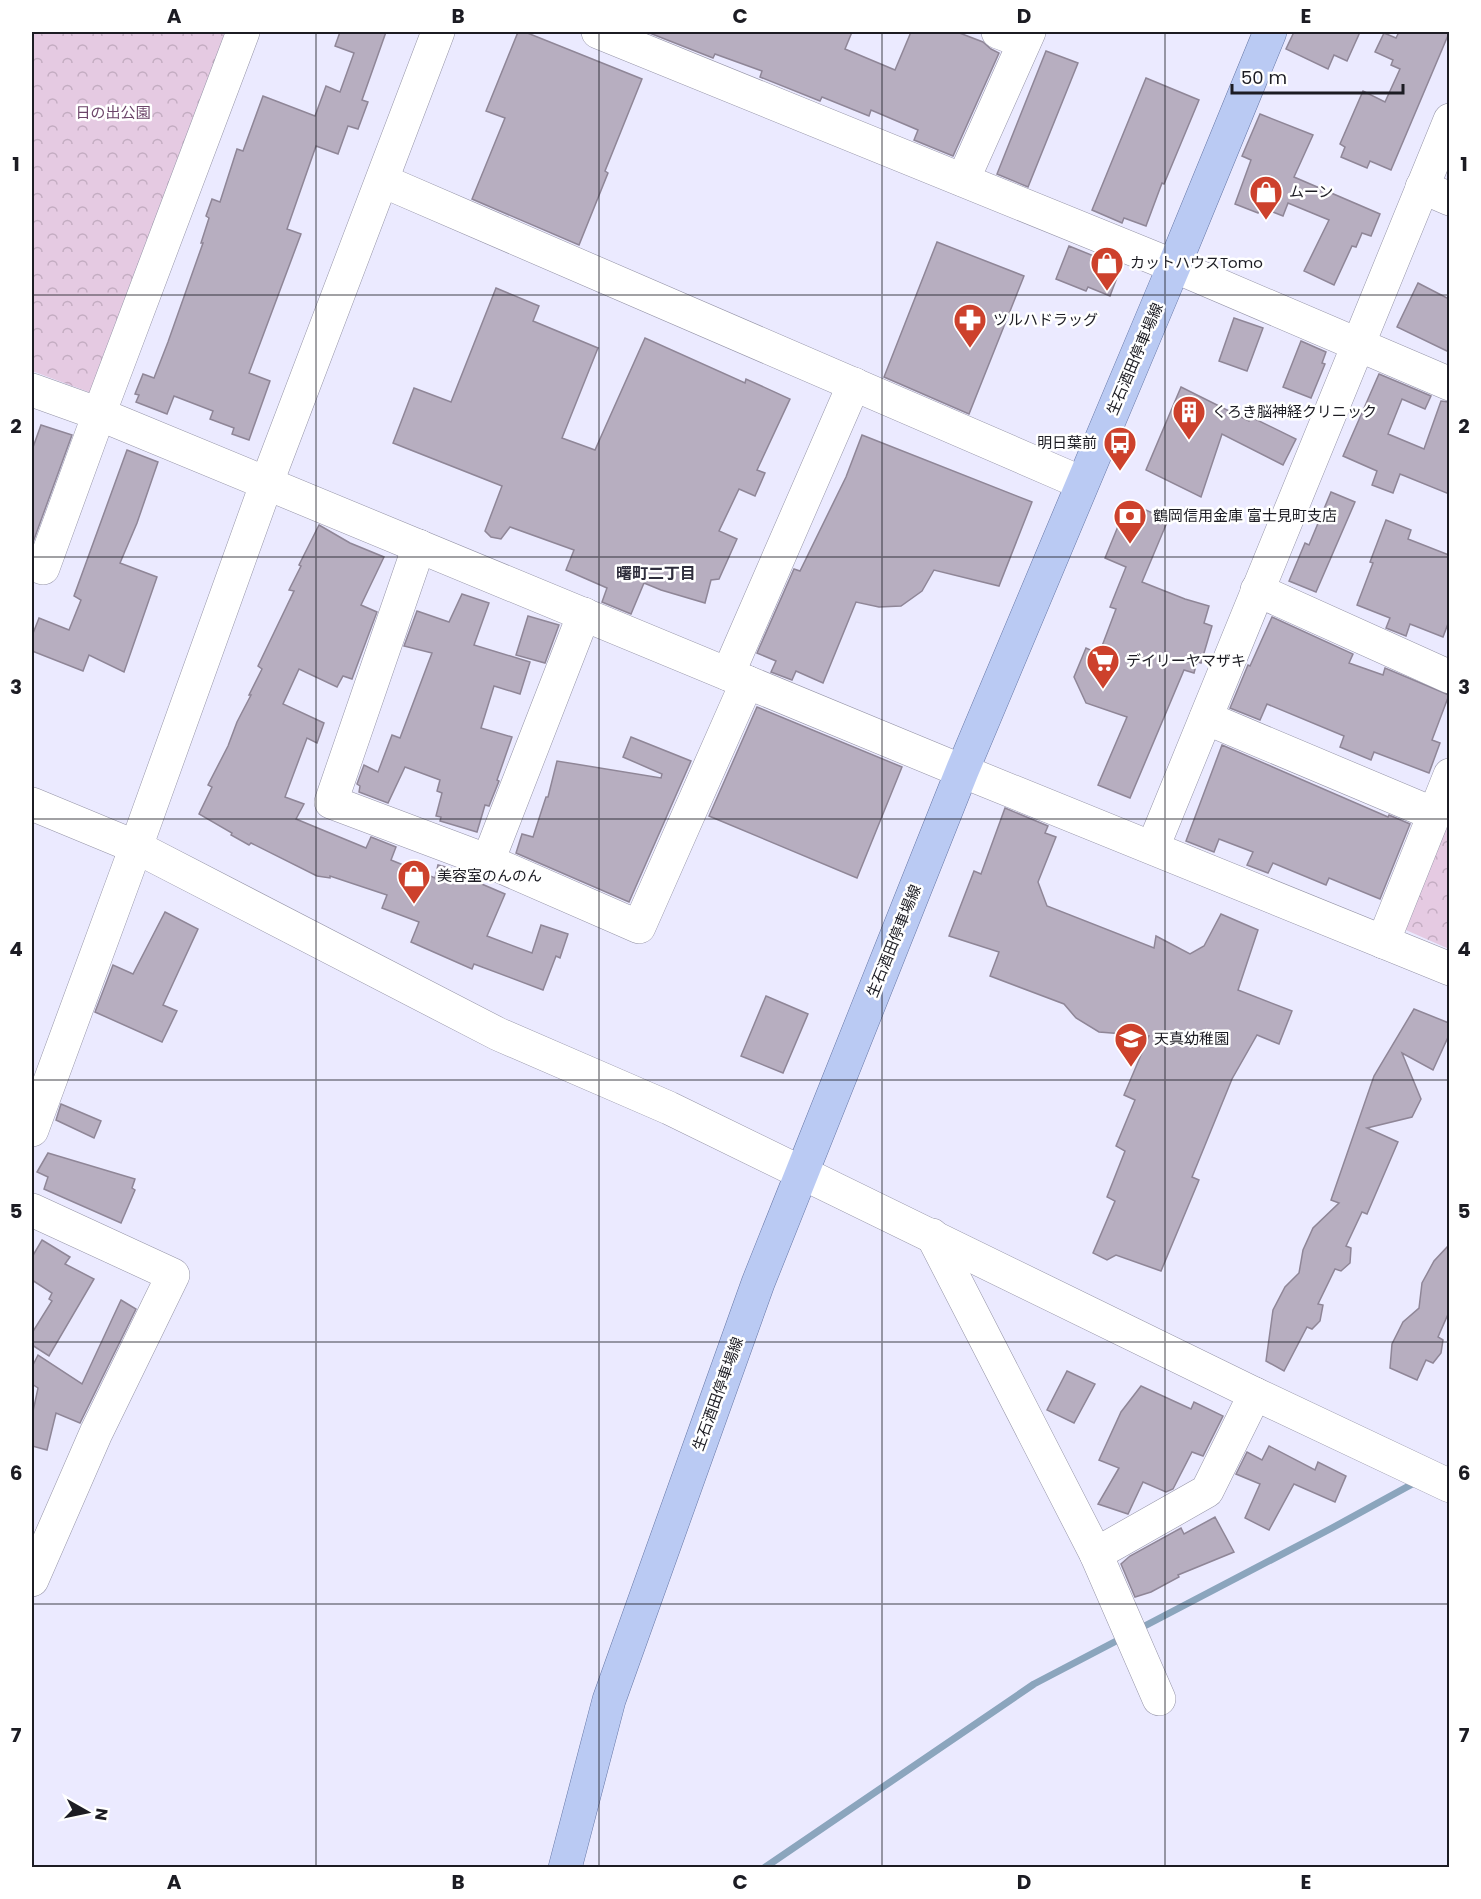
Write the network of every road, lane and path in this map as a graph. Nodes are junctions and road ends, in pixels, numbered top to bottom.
1 (243, 32) edge
2 (438, 32) edge
3 (1270, 32) edge
4 (614, 35) edge
5 (1017, 35) edge
6 (1449, 120) edge
7 (963, 180) junction
8 (383, 181) junction
9 (1436, 193) edge
10 (1174, 266) junction
11 (1357, 346) junction
12 (854, 384) junction
13 (1449, 384) edge
14 (32, 390) edge
15 (99, 414) junction
16 (267, 482) junction
17 (1082, 483) junction
18 (419, 546) junction
19 (32, 564) edge
20 (1257, 590) junction
21 (584, 614) junction
22 (1449, 677) edge
23 (738, 678) junction
24 (1206, 718) junction
25 (962, 771) junction
26 (1449, 775) edge
27 (32, 804) edge
28 (1434, 814) junction
29 (136, 847) junction
30 (1153, 847) junction
31 (488, 861) junction
32 (1383, 942) junction
33 (1449, 969) edge
34 (32, 1130) edge
35 (802, 1174) junction
36 (32, 1210) edge
37 (932, 1235) junction
38 (1255, 1394) junction
39 (1449, 1486) edge
40 (1096, 1554) junction
41 (32, 1580) edge
42 (1159, 1699) dead end
43 (565, 1868) edge

1 - 15 street
2 - 8 street
3 - 10 main road, 生石酒田停車場線
4 - 7 street
5 - 7 street
6 - 9 street
7 - 10 street
8 - 12 street
8 - 16 street
9 - 11 street
10 - 11 street
10 - 17 main road, 生石酒田停車場線
11 - 13 street
11 - 20 street
12 - 17 street
12 - 23 street
14 - 15 street
15 - 16 street
15 - 19 street
16 - 18 street
16 - 29 street
17 - 25 main road, 生石酒田停車場線
18 - 21 street
18 - 31 street
20 - 22 street
20 - 24 street
21 - 23 street
21 - 31 street
23 - 25 street
23 - 31 street
24 - 28 street
24 - 30 street
25 - 30 street
25 - 35 main road, 生石酒田停車場線
26 - 28 street
27 - 29 street
28 - 32 street
29 - 34 street
29 - 35 street
30 - 32 street
32 - 33 street
35 - 37 street
35 - 43 main road, 生石酒田停車場線
36 - 41 street
37 - 38 street
37 - 40 street
38 - 39 street
38 - 40 street
40 - 42 street

